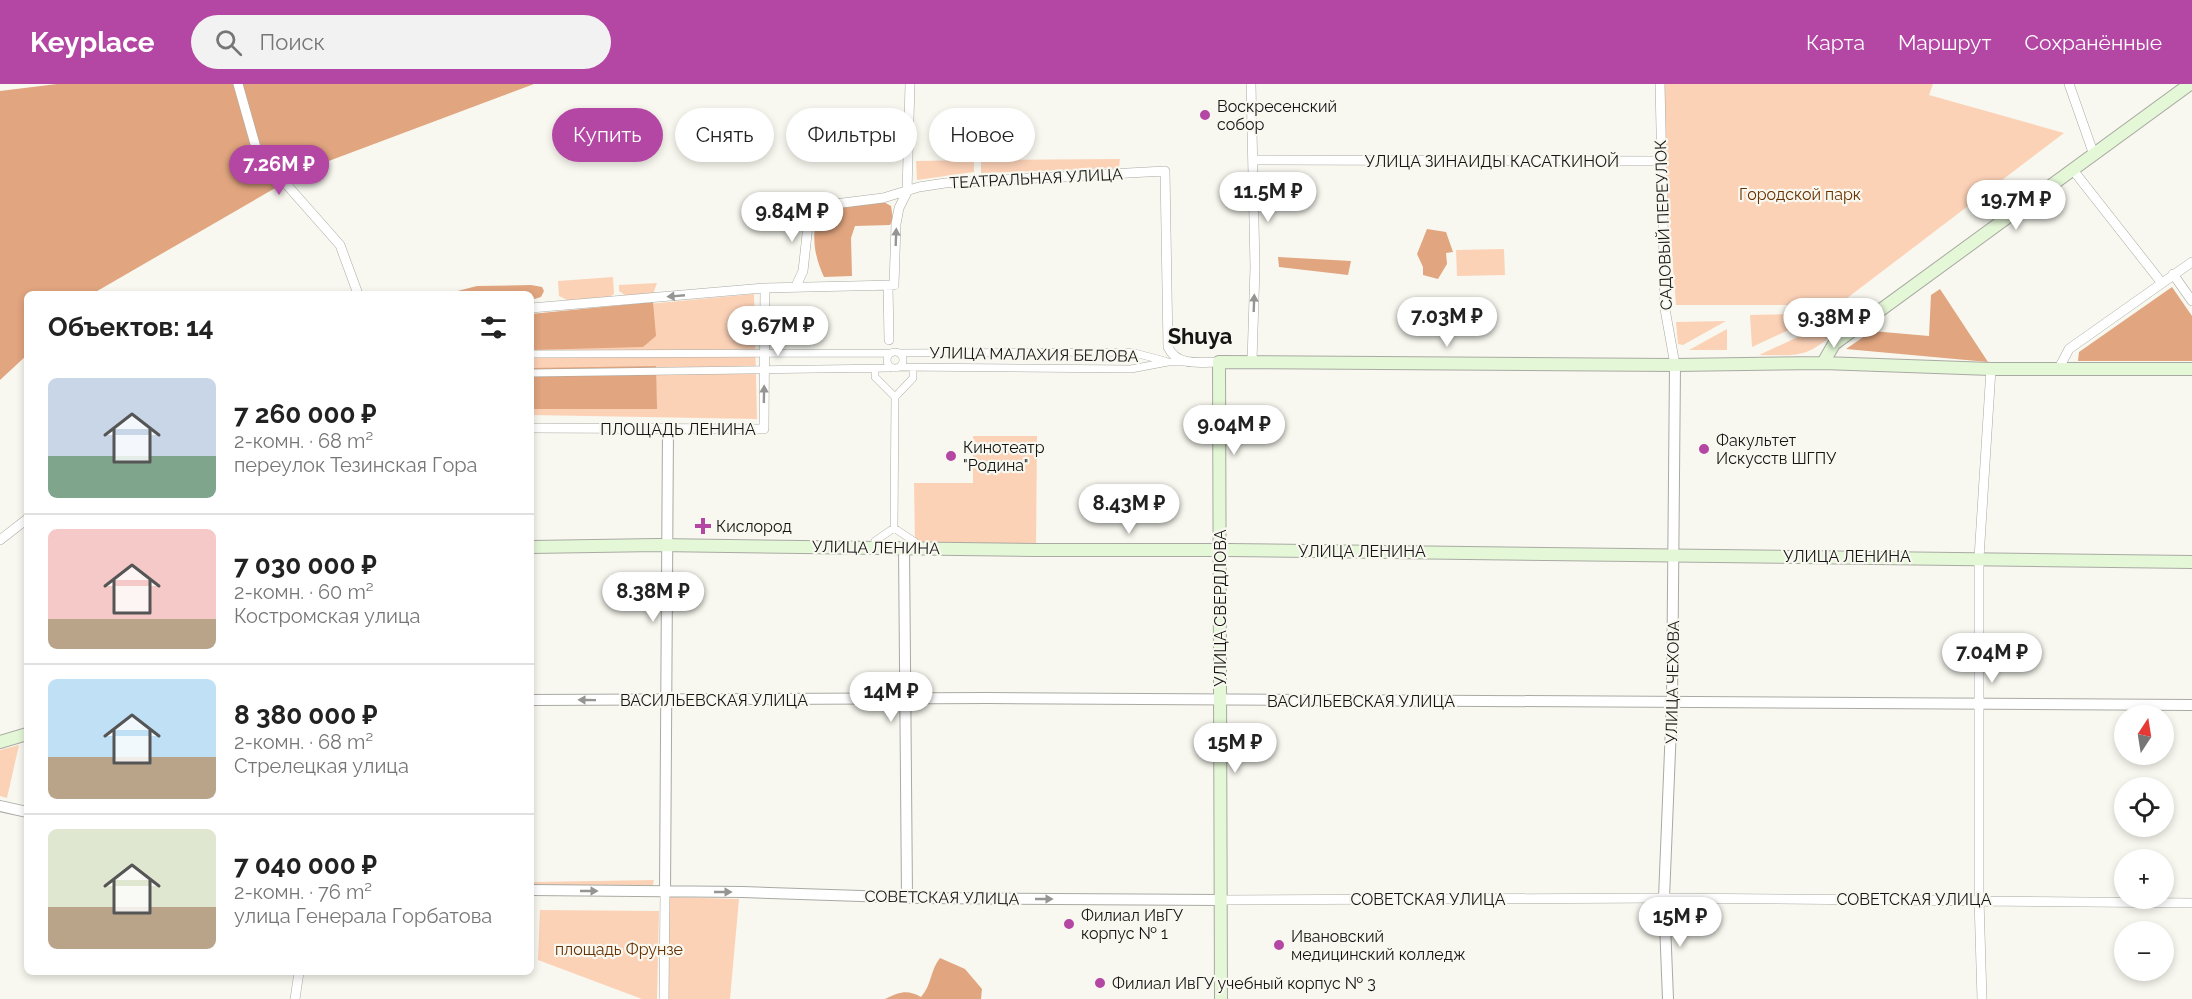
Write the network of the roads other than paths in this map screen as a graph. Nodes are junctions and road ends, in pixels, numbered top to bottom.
1 (238, 84) edge
2 (910, 84) edge
3 (1251, 84) edge
4 (1660, 84) edge
5 (2069, 84) edge
6 (2190, 84) edge
7 (2094, 154) junction
8 (1253, 160) junction
9 (1660, 161) junction
10 (2073, 170) junction
11 (907, 192) junction
12 (2192, 262) edge
13 (2173, 274) junction
14 (2161, 282) junction
15 (891, 285) junction
16 (796, 286) junction
17 (765, 288) junction
18 (357, 291) edge
19 (2192, 301) edge
20 (534, 308) edge
21 (889, 340) dead end
22 (764, 352) junction
23 (895, 353) junction
24 (534, 354) edge
25 (1168, 362) junction
26 (1184, 362) junction
27 (1219, 362) junction
28 (1252, 362) junction
29 (1823, 363) junction
30 (1675, 365) junction
31 (875, 368) junction
32 (890, 368) junction
33 (900, 368) junction
34 (913, 368) junction
35 (765, 369) junction
36 (1992, 369) junction
37 (2192, 369) edge
38 (2058, 370) junction
39 (534, 373) edge
40 (895, 397) junction
41 (534, 428) edge
42 (668, 429) junction
43 (24, 521) edge
44 (894, 528) junction
45 (0, 540) edge
46 (875, 542) dead end
47 (667, 545) junction
48 (909, 545) junction
49 (534, 547) edge
50 (1221, 550) junction
51 (1674, 555) junction
52 (1979, 558) junction
53 (2192, 562) edge
54 (904, 698) junction
55 (534, 700) edge
56 (666, 701) junction
57 (1220, 701) junction
58 (1672, 702) junction
59 (1978, 702) junction
60 (2192, 705) edge
61 (24, 736) edge
62 (0, 742) edge
63 (0, 806) edge
64 (24, 811) edge
65 (534, 890) edge
66 (665, 891) junction
67 (907, 897) junction
68 (1664, 898) junction
69 (1979, 899) junction
70 (1220, 900) junction
71 (2192, 903) edge
72 (299, 975) edge
73 (295, 999) edge
74 (664, 999) edge
75 (1221, 999) edge
76 (1668, 999) edge
77 (1982, 999) edge

1 - 18 street
2 - 11 street
3 - 8 street
4 - 9 street, САДОВЫЙ ПЕРЕУЛОК
5 - 7 street
6 - 7 main road
7 - 10 main road
8 - 9 street, УЛИЦА ЗИНАИДЫ КАСАТКИНОЙ
28 -> 8 street
9 - 30 street, САДОВЫЙ ПЕРЕУЛОК
10 - 14 street
10 - 29 main road
15 -> 11 street
11 - 16 street, ТЕАТРАЛЬНАЯ УЛИЦА
11 - 26 street, ТЕАТРАЛЬНАЯ УЛИЦА
12 - 13 street
13 - 14 street
13 - 19 street
14 - 38 street
15 - 16 street
15 - 21 street
16 - 17 street
17 -> 20 street
17 - 22 street, ПЛОЩАДЬ ЛЕНИНА
22 - 23 street, УЛИЦА МАЛАХИЯ БЕЛОВА
22 - 24 street
22 - 35 street, ПЛОЩАДЬ ЛЕНИНА
23 - 25 street, УЛИЦА МАЛАХИЯ БЕЛОВА
23 - 32 street
23 - 33 street
25 - 26 street, УЛИЦА МАЛАХИЯ БЕЛОВА
25 - 34 street, УЛИЦА МАЛАХИЯ БЕЛОВА
26 - 27 street
27 - 28 main road
27 - 50 main road, УЛИЦА СВЕРДЛОВА
28 - 30 main road
29 - 30 main road
29 - 36 main road
30 - 51 street, УЛИЦА ЧЕХОВА
31 - 32 street, УЛИЦА МАЛАХИЯ БЕЛОВА
31 - 35 street, УЛИЦА МАЛАХИЯ БЕЛОВА
31 - 40 street
32 - 33 street, УЛИЦА МАЛАХИЯ БЕЛОВА
33 - 34 street, УЛИЦА МАЛАХИЯ БЕЛОВА
34 - 40 street
35 - 39 street
42 -> 35 street, ПЛОЩАДЬ ЛЕНИНА
36 - 38 main road
36 - 52 street
37 - 38 main road
40 - 44 street
41 - 42 street, ПЛОЩАДЬ ЛЕНИНА
42 - 47 street
43 - 45 street
44 - 46 street
44 - 48 street
47 - 48 main road, УЛИЦА ЛЕНИНА
47 - 49 main road, УЛИЦА ЛЕНИНА
47 - 56 street
48 - 50 main road, УЛИЦА ЛЕНИНА
48 - 54 street
50 - 51 main road, УЛИЦА ЛЕНИНА
50 - 57 main road, УЛИЦА СВЕРДЛОВА
51 - 52 main road, УЛИЦА ЛЕНИНА
51 - 58 street, УЛИЦА ЧЕХОВА
52 - 53 main road, УЛИЦА ЛЕНИНА
52 - 59 street
54 - 56 street, ВАСИЛЬЕВСКАЯ УЛИЦА
54 - 57 street, ВАСИЛЬЕВСКАЯ УЛИЦА
54 - 67 street
56 -> 55 street, ВАСИЛЬЕВСКАЯ УЛИЦА
56 - 66 street
57 - 58 street, ВАСИЛЬЕВСКАЯ УЛИЦА
57 - 70 main road, УЛИЦА СВЕРДЛОВА
58 - 59 street, ВАСИЛЬЕВСКАЯ УЛИЦА
58 - 68 street, УЛИЦА ЧЕХОВА
59 - 60 street, ВАСИЛЬЕВСКАЯ УЛИЦА
59 - 69 street
61 - 62 main road
63 - 64 street
65 -> 66 street
66 -> 67 street, СОВЕТСКАЯ УЛИЦА
66 - 74 street
67 -> 70 street, СОВЕТСКАЯ УЛИЦА
68 - 69 street, СОВЕТСКАЯ УЛИЦА
68 - 70 street, СОВЕТСКАЯ УЛИЦА
68 - 76 street, УЛИЦА ЧЕХОВА
69 - 71 street, СОВЕТСКАЯ УЛИЦА
69 - 77 street
70 - 75 main road, УЛИЦА СВЕРДЛОВА
72 - 73 street

